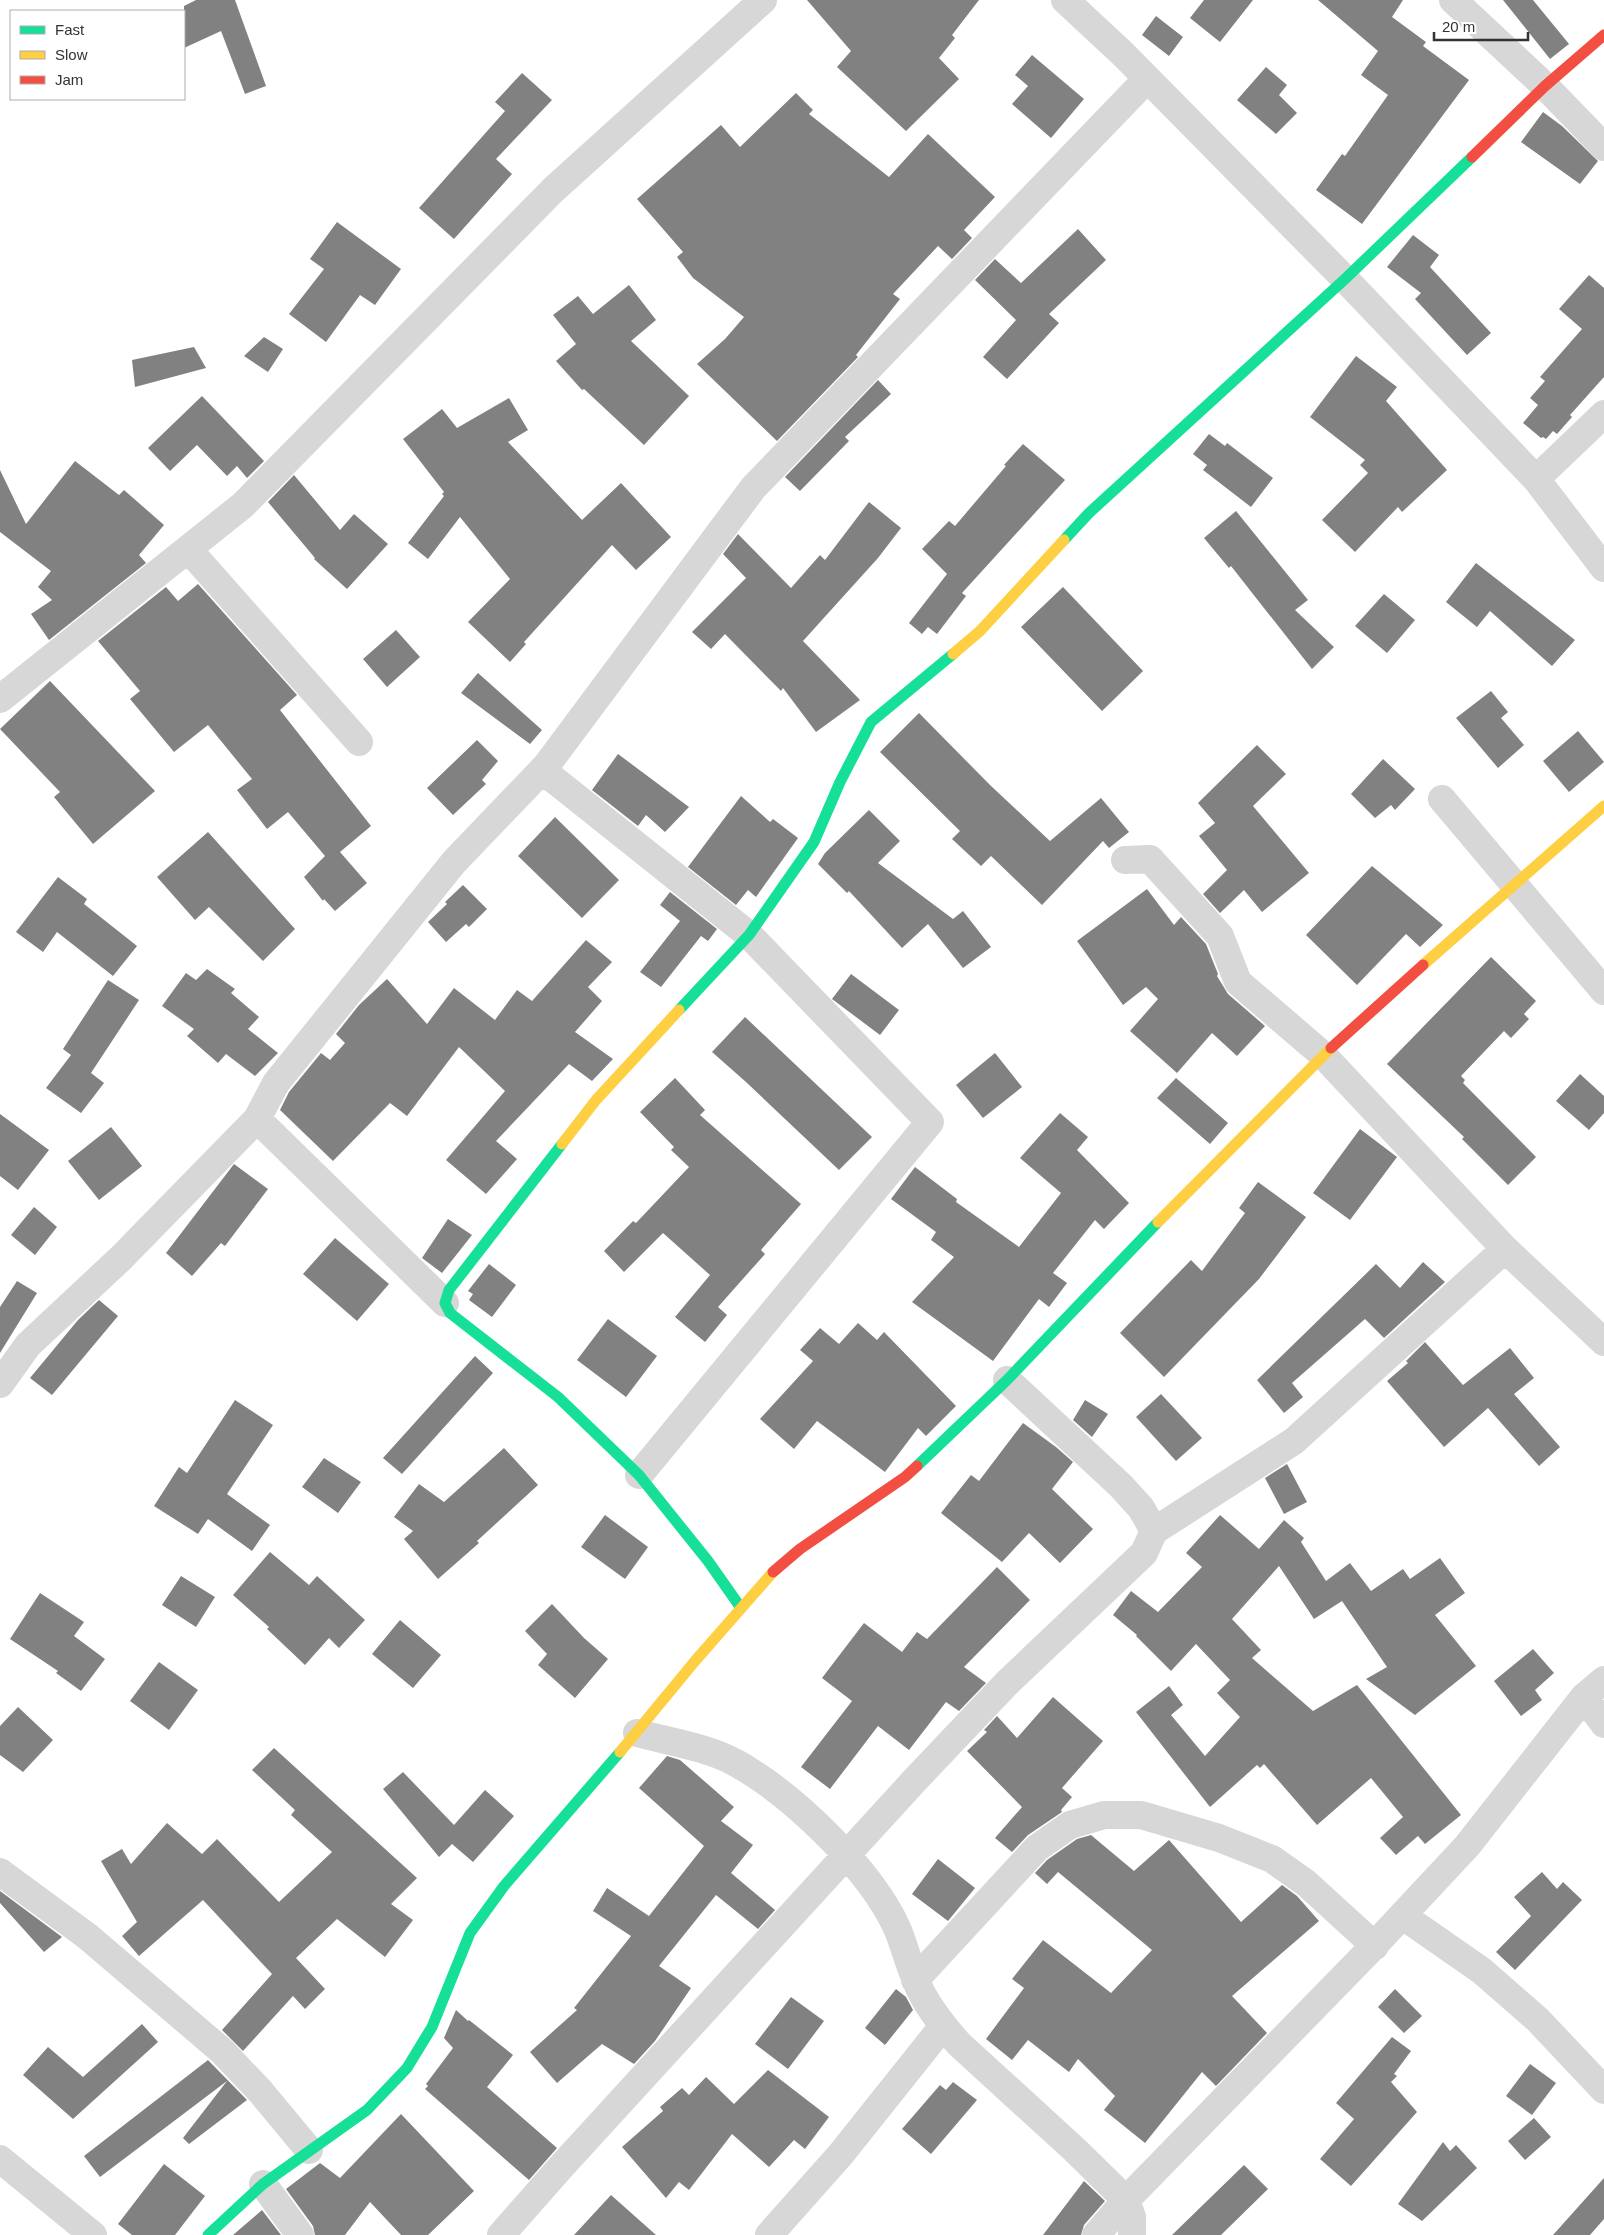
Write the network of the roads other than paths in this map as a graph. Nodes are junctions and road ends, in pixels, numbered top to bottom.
1 (763, 0) edge
2 (1065, 0) edge
3 (1452, 0) edge
4 (1604, 35) edge
5 (1147, 78) junction
6 (1545, 86) junction
7 (1604, 147) edge
8 (1345, 279) junction
9 (1604, 414) edge
10 (1536, 479) junction
11 (188, 549) junction
12 (1604, 568) edge
13 (0, 699) edge
14 (360, 742) dead end
15 (542, 770) junction
16 (1442, 799) dead end
17 (1604, 806) edge
18 (1125, 860) dead end
19 (1514, 885) junction
20 (749, 935) junction
21 (1604, 991) edge
22 (1324, 1055) junction
23 (257, 1119) junction
24 (1506, 1249) junction
25 (445, 1303) junction
26 (1604, 1342) edge
27 (1007, 1380) junction
28 (0, 1384) edge
29 (640, 1474) junction
30 (1154, 1531) junction
31 (741, 1608) junction
32 (1604, 1680) edge
33 (1584, 1698) junction
34 (1604, 1724) edge
35 (637, 1734) junction
36 (846, 1855) junction
37 (0, 1872) edge
38 (1403, 1916) junction
39 (1375, 1946) junction
40 (915, 1980) junction
41 (943, 2026) junction
42 (1604, 2090) edge
43 (309, 2150) junction
44 (0, 2159) edge
45 (263, 2184) junction
46 (1126, 2200) junction
47 (93, 2235) edge
48 (208, 2235) edge
49 (300, 2235) edge
50 (501, 2235) edge
51 (769, 2235) edge
52 (1096, 2235) edge
53 (1132, 2235) edge

1 - 11 street
2 - 5 street
3 - 6 street
4 - 6 street
5 - 8 street
5 - 15 street
6 - 7 street
6 - 8 street
8 - 10 street
8 - 20 street
9 - 10 street
10 - 12 street
11 - 13 street
11 - 14 street
15 - 20 street
15 - 23 street
16 - 19 street
17 - 19 street
18 - 22 street
19 - 21 street
19 - 22 street
20 - 25 street
20 - 29 street
22 - 24 street
22 - 27 street
23 - 25 street
23 - 28 street
24 - 26 street
24 - 30 street
25 - 29 street
27 - 30 street
27 - 31 street
29 - 31 street
30 - 36 street
31 - 35 street
32 - 33 street
33 - 34 street
33 - 38 street
35 - 36 street
35 - 43 street
36 - 40 street
36 - 50 street
37 - 43 street
38 - 39 street
38 - 42 street
39 - 40 street
39 - 46 street
40 - 41 street
41 - 46 street
41 - 51 street
43 - 45 street
44 - 47 street
45 - 48 street
45 - 49 street
46 - 52 street
46 - 53 street

